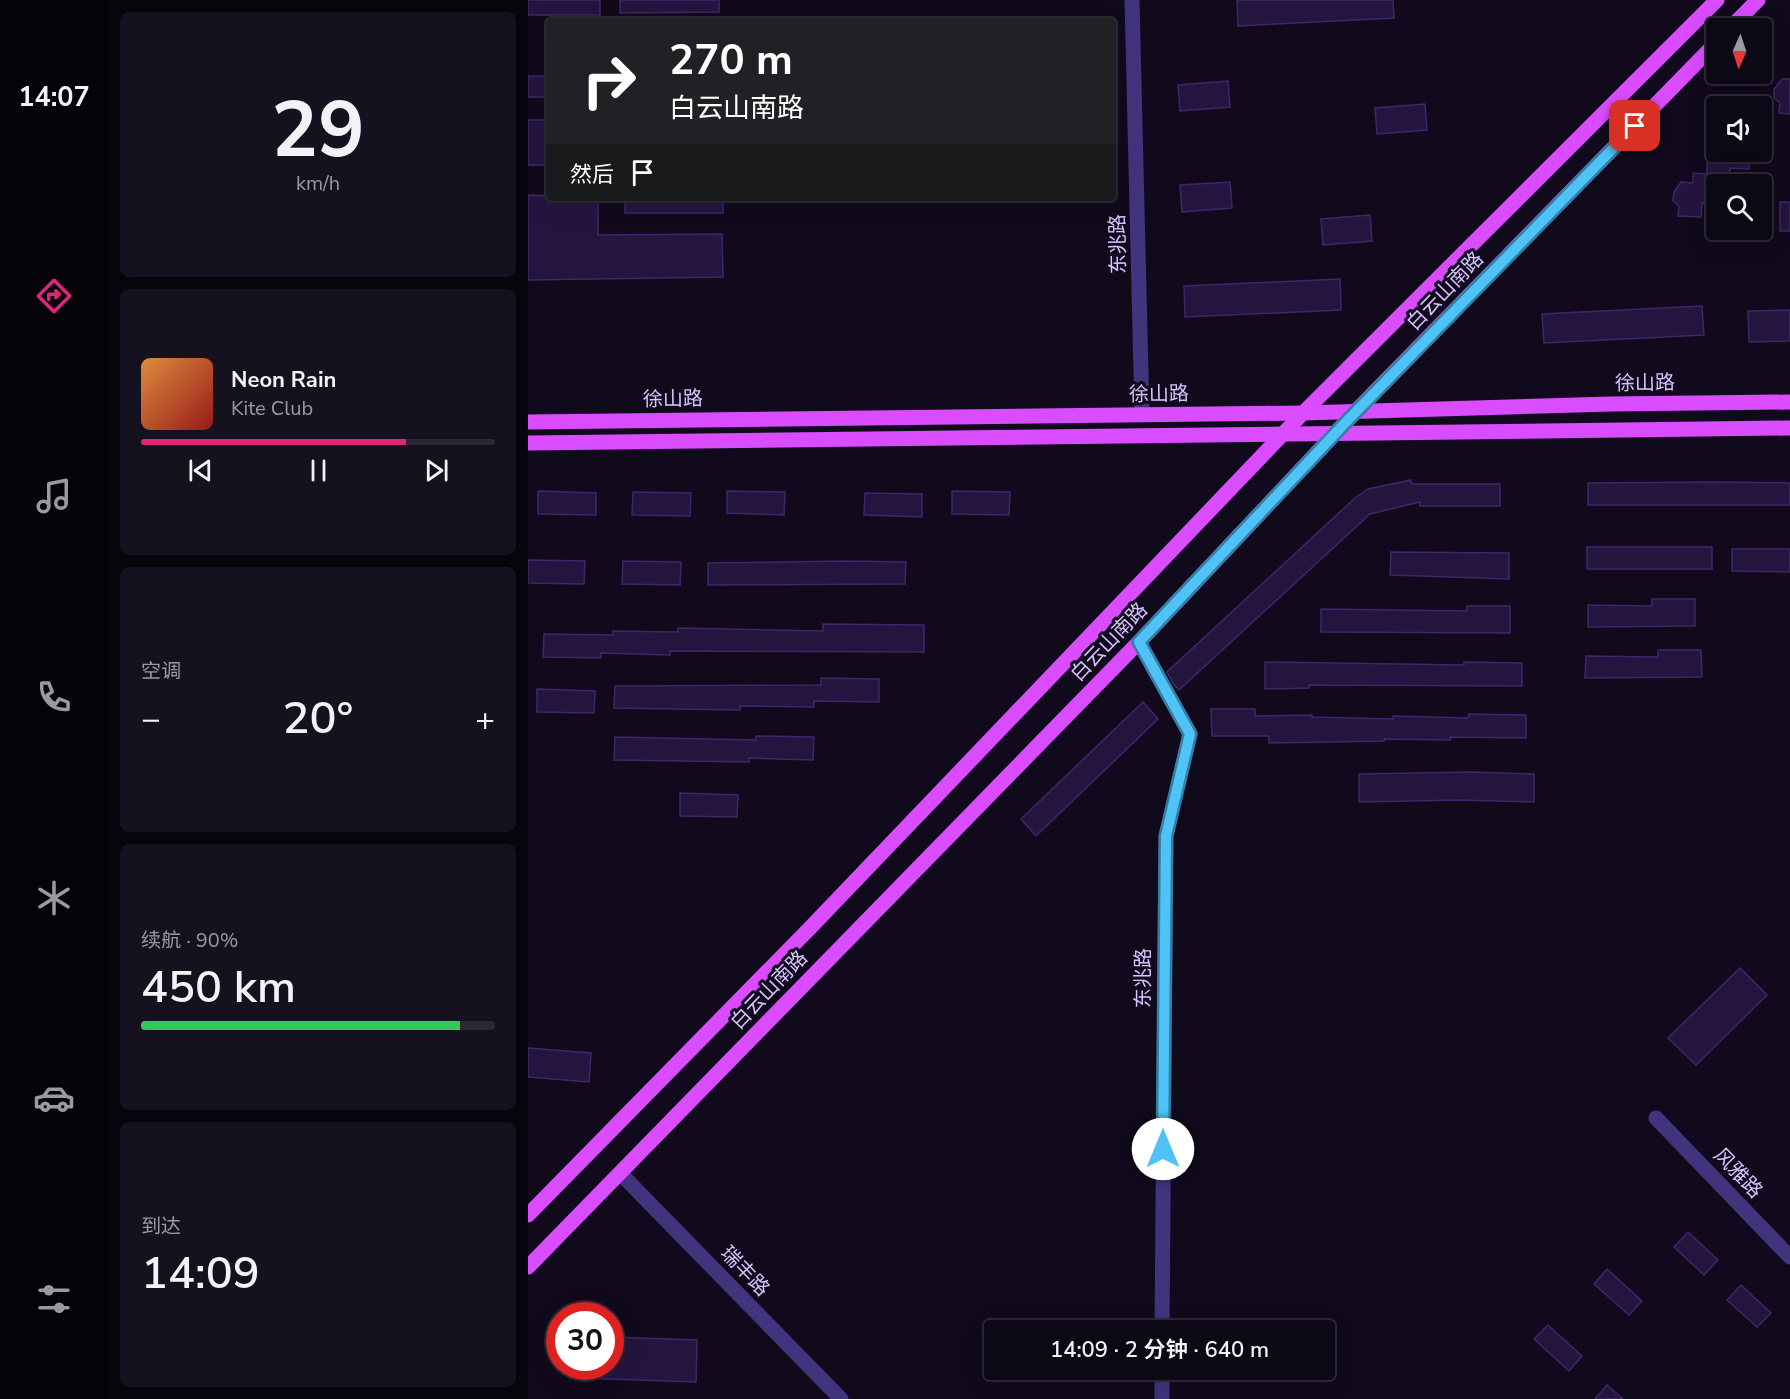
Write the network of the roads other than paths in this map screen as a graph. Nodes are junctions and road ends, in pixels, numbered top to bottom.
1 (1132, 0) edge
2 (1717, 0) edge
3 (1758, 0) edge
4 (1740, 18) edge
5 (1706, 53) edge
6 (1790, 402) edge
7 (1357, 410) junction
8 (1302, 413) junction
9 (1142, 416) junction
10 (528, 422) edge
11 (1790, 428) edge
12 (1334, 434) junction
13 (1282, 435) junction
14 (528, 443) edge
15 (1139, 642) junction
16 (1656, 1118) dead end
17 (620, 1173) junction
18 (528, 1215) edge
19 (1790, 1257) edge
20 (528, 1267) edge
21 (1162, 1320) edge
22 (1162, 1380) edge
23 (841, 1399) edge
24 (1162, 1399) edge

1 - 9 street, 东兆路
2 - 8 main road, 白云山南路
3 - 4 main road
5 - 7 main road, 白云山南路
6 - 7 main road, 徐山路
7 - 8 main road, 徐山路
7 - 12 main road, 白云山南路
8 - 9 main road, 徐山路
8 - 13 main road, 白云山南路
9 - 10 main road, 徐山路
11 - 12 main road
12 - 13 main road
12 - 15 main road, 白云山南路
13 - 14 main road
13 - 18 main road, 白云山南路
15 - 17 main road, 白云山南路
15 - 21 street, 东兆路
16 - 19 street, 风雅路
17 - 20 main road, 白云山南路
17 - 23 street, 瑞丰路
22 - 24 street

